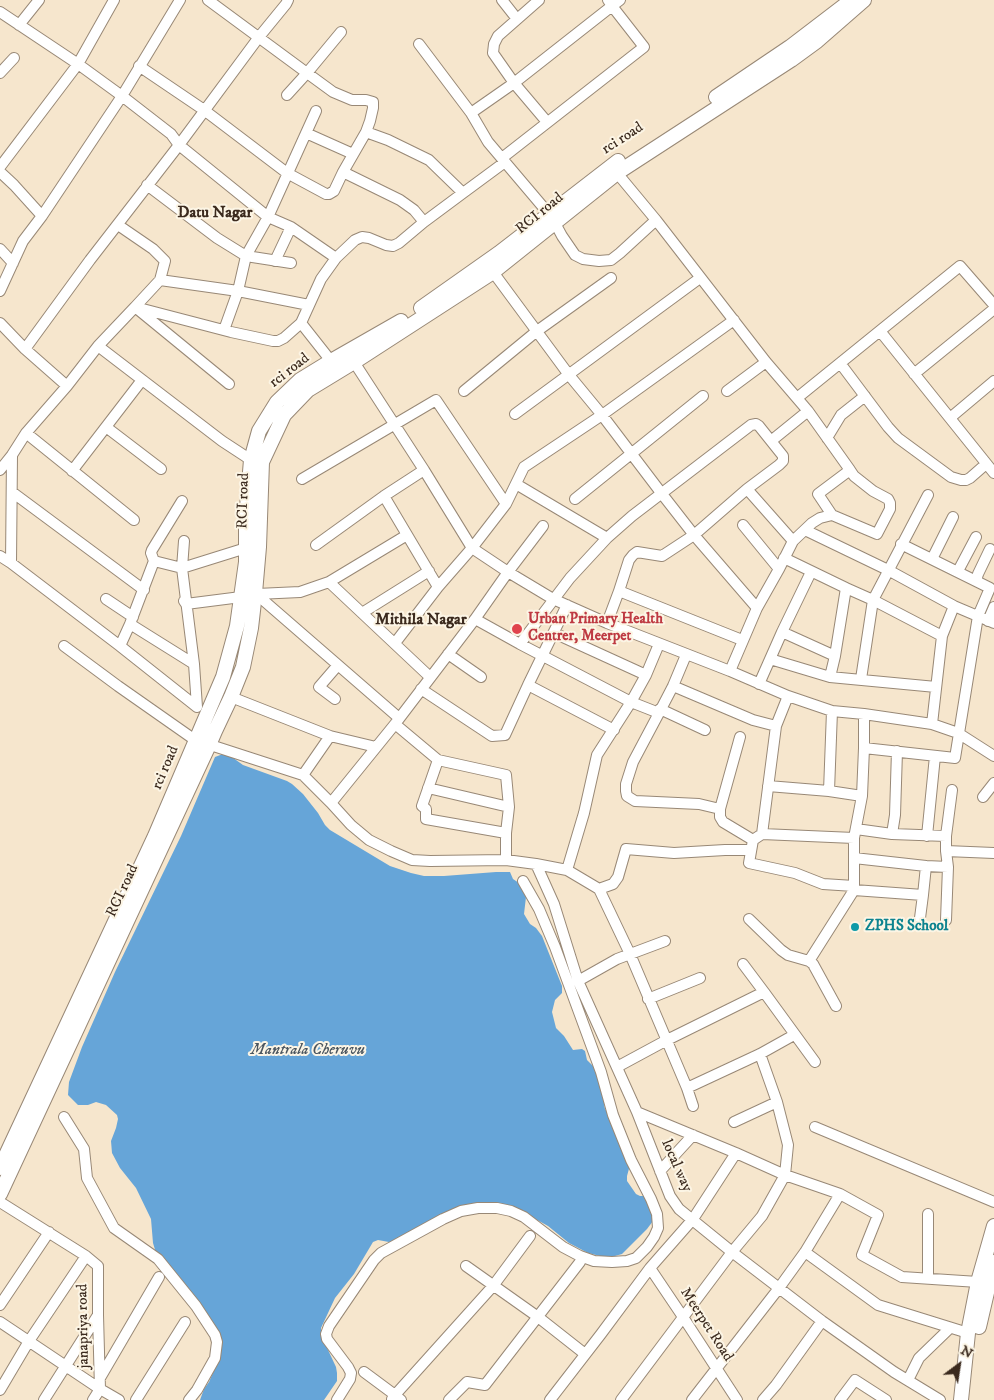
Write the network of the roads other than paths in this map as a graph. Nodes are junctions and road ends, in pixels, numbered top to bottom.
1 (39, 0) edge
2 (114, 0) edge
3 (180, 0) edge
4 (208, 0) edge
5 (288, 0) edge
6 (502, 0) edge
7 (539, 0) edge
8 (851, 0) edge
9 (864, 0) edge
10 (613, 2) edge
11 (0, 12) edge
12 (516, 19) junction
13 (19, 25) junction
14 (341, 32) dead end
15 (259, 37) junction
16 (418, 44) dead end
17 (14, 58) dead end
18 (78, 64) junction
19 (140, 66) junction
20 (0, 73) edge
21 (306, 73) junction
22 (514, 83) junction
23 (287, 95) dead end
24 (122, 96) junction
25 (204, 110) junction
26 (316, 111) dead end
27 (471, 113) junction
28 (547, 122) junction
29 (366, 132) junction
30 (306, 133) junction
31 (179, 145) junction
32 (353, 154) junction
33 (503, 160) junction
34 (0, 167) edge
35 (0, 172) edge
36 (343, 172) junction
37 (287, 173) junction
38 (617, 173) junction
39 (147, 185) junction
40 (463, 193) junction
41 (42, 216) junction
42 (268, 217) junction
43 (552, 218) junction
44 (656, 220) junction
45 (424, 222) junction
46 (118, 225) junction
47 (291, 226) junction
48 (0, 250) edge
49 (246, 256) junction
50 (336, 258) junction
51 (276, 261) junction
52 (13, 263) junction
53 (291, 263) dead end
54 (493, 272) junction
55 (611, 278) dead end
56 (700, 278) junction
57 (160, 280) junction
58 (0, 291) edge
59 (238, 291) junction
60 (308, 305) junction
61 (135, 307) junction
62 (994, 307) edge
63 (734, 320) junction
64 (0, 323) edge
65 (301, 323) junction
66 (224, 330) junction
67 (537, 331) junction
68 (880, 331) junction
69 (98, 346) junction
70 (25, 349) junction
71 (331, 361) junction
72 (354, 362) junction
73 (766, 362) junction
74 (840, 363) junction
75 (914, 374) junction
76 (569, 375) junction
77 (142, 380) junction
78 (994, 381) edge
79 (229, 384) dead end
80 (66, 386) junction
81 (464, 391) dead end
82 (727, 391) dead end
83 (703, 396) dead end
84 (865, 396) junction
85 (797, 398) junction
86 (808, 411) junction
87 (515, 414) dead end
88 (602, 415) junction
89 (950, 418) junction
90 (394, 424) junction
91 (106, 426) junction
92 (26, 433) junction
93 (827, 438) junction
94 (771, 441) junction
95 (631, 454) junction
96 (12, 455) junction
97 (256, 461) junction
98 (986, 464) junction
99 (161, 469) dead end
100 (0, 470) edge
101 (424, 470) junction
102 (850, 470) junction
103 (72, 471) junction
104 (994, 473) edge
105 (302, 480) dead end
106 (516, 484) junction
107 (747, 489) junction
108 (12, 492) junction
109 (662, 494) junction
110 (928, 495) dead end
111 (384, 496) junction
112 (575, 499) dead end
113 (182, 501) dead end
114 (506, 504) junction
115 (832, 515) junction
116 (954, 517) dead end
117 (134, 520) dead end
118 (544, 526) dead end
119 (743, 526) dead end
120 (805, 530) junction
121 (407, 534) junction
122 (694, 534) junction
123 (976, 537) dead end
124 (607, 538) junction
125 (184, 541) dead end
126 (793, 541) junction
127 (901, 544) junction
128 (316, 545) dead end
129 (246, 548) junction
130 (472, 548) junction
131 (990, 549) dead end
132 (0, 556) edge
133 (784, 558) junction
134 (932, 560) junction
135 (154, 561) junction
136 (11, 563) junction
137 (182, 568) junction
138 (779, 569) junction
139 (888, 570) junction
140 (429, 571) junction
141 (958, 571) junction
142 (508, 572) junction
143 (811, 572) junction
144 (976, 581) junction
145 (329, 582) junction
146 (438, 587) junction
147 (846, 588) junction
148 (144, 590) junction
149 (619, 591) junction
150 (256, 593) junction
151 (240, 597) junction
152 (106, 599) dead end
153 (553, 599) junction
154 (873, 600) junction
155 (185, 602) junction
156 (567, 606) junction
157 (954, 606) junction
158 (994, 607) edge
159 (757, 608) junction
160 (362, 613) junction
161 (978, 616) junction
162 (475, 619) junction
163 (132, 620) junction
164 (991, 622) edge
165 (607, 623) junction
166 (782, 632) junction
167 (554, 633) junction
168 (942, 636) junction
169 (742, 640) junction
170 (395, 643) junction
171 (520, 644) junction
172 (659, 644) junction
173 (64, 646) dead end
174 (120, 646) junction
175 (448, 654) junction
176 (686, 655) junction
177 (542, 656) junction
178 (834, 656) junction
179 (770, 659) junction
180 (194, 664) junction
181 (338, 666) junction
182 (730, 671) junction
183 (646, 675) junction
184 (830, 676) junction
185 (430, 678) junction
186 (481, 678) dead end
187 (860, 679) junction
188 (759, 684) junction
189 (528, 685) junction
190 (673, 686) junction
191 (936, 686) junction
192 (421, 689) junction
193 (788, 696) junction
194 (232, 697) junction
195 (335, 699) dead end
196 (632, 702) junction
197 (660, 711) junction
198 (832, 711) junction
199 (864, 714) junction
200 (397, 721) junction
201 (932, 724) junction
202 (776, 726) junction
203 (614, 730) junction
204 (705, 730) dead end
205 (958, 733) junction
206 (330, 736) junction
207 (740, 737) dead end
208 (195, 740) junction
209 (209, 745) junction
210 (376, 746) junction
211 (864, 748) junction
212 (897, 751) junction
213 (935, 756) junction
214 (994, 756) edge
215 (438, 760) junction
216 (303, 775) junction
217 (994, 783) edge
218 (768, 786) junction
219 (428, 788) junction
220 (952, 790) dead end
221 (829, 791) junction
222 (862, 796) junction
223 (984, 797) dead end
224 (331, 803) junction
225 (509, 807) junction
226 (720, 809) junction
227 (506, 833) junction
228 (855, 833) junction
229 (892, 834) junction
230 (927, 836) junction
231 (946, 836) junction
232 (755, 841) junction
233 (946, 851) junction
234 (994, 853) edge
235 (854, 858) junction
236 (506, 860) junction
237 (536, 864) junction
238 (926, 866) junction
239 (948, 868) junction
240 (567, 870) junction
241 (523, 881) dead end
242 (854, 888) junction
243 (599, 889) junction
244 (923, 895) junction
245 (920, 918) dead end
246 (749, 919) dead end
247 (946, 920) dead end
248 (665, 941) dead end
249 (630, 954) junction
250 (809, 961) junction
251 (743, 964) dead end
252 (700, 978) dead end
253 (578, 981) junction
254 (764, 992) junction
255 (648, 1000) junction
256 (836, 1006) dead end
257 (794, 1035) junction
258 (667, 1040) junction
259 (760, 1054) junction
260 (815, 1062) dead end
261 (617, 1067) junction
262 (686, 1088) junction
263 (777, 1102) junction
264 (693, 1106) dead end
265 (637, 1112) junction
266 (64, 1116) dead end
267 (734, 1122) dead end
268 (815, 1127) dead end
269 (693, 1135) junction
270 (736, 1153) junction
271 (0, 1168) edge
272 (660, 1171) junction
273 (785, 1175) junction
274 (0, 1194) edge
275 (840, 1194) junction
276 (0, 1202) edge
277 (994, 1202) edge
278 (928, 1214) dead end
279 (693, 1219) junction
280 (994, 1226) edge
281 (49, 1232) junction
282 (530, 1236) dead end
283 (732, 1252) junction
284 (805, 1252) junction
285 (86, 1256) junction
286 (991, 1259) edge
287 (580, 1262) dead end
288 (466, 1266) dead end
289 (650, 1268) junction
290 (159, 1277) dead end
291 (928, 1280) junction
292 (978, 1282) junction
293 (492, 1286) junction
294 (779, 1288) junction
295 (0, 1305) edge
296 (98, 1315) junction
297 (683, 1316) junction
298 (538, 1317) junction
299 (0, 1322) edge
300 (185, 1322) dead end
301 (822, 1322) junction
302 (950, 1328) junction
303 (968, 1333) junction
304 (29, 1341) junction
305 (585, 1354) junction
306 (66, 1366) junction
307 (717, 1368) junction
308 (364, 1372) dead end
309 (908, 1380) junction
310 (0, 1390) edge
311 (96, 1393) edge
312 (396, 1398) edge
313 (625, 1399) edge
314 (44, 1400) edge
315 (119, 1400) edge
316 (136, 1400) edge
317 (189, 1400) edge
318 (338, 1400) edge
319 (449, 1400) edge
320 (550, 1400) edge
321 (692, 1400) edge
322 (736, 1400) edge
323 (763, 1400) edge
324 (840, 1400) edge
325 (886, 1400) edge
326 (940, 1400) edge
327 (961, 1400) edge
328 (969, 1400) edge

1 - 13 street
2 - 18 street
3 - 19 street
4 - 15 street
5 - 15 street
6 - 12 street
7 - 12 street
8 - 43 main road, rci road
9 - 38 main road, RCI road
10 - 22 street
10 - 28 street
11 - 13 street
12 - 22 street
13 - 18 street
14 - 21 street
15 - 21 street
15 - 25 street
16 - 27 street
17 - 20 street
18 - 24 street
18 - 34 street
19 - 24 street
19 - 25 street
21 - 23 street
21 - 29 street
22 - 27 street
22 - 28 street
24 - 31 street
24 - 41 street
25 - 31 street
25 - 37 street
26 - 30 street
27 - 33 street
28 - 33 street
29 - 32 street
29 - 40 street
30 - 32 street
30 - 37 street
31 - 39 street
31 - 42 street
32 - 36 street
33 - 40 street
33 - 43 street
35 - 41 street
36 - 37 street
36 - 45 street
37 - 42 street
38 - 43 main road, RCI road
38 - 44 street
39 - 46 street
39 - 49 street
40 - 45 street
41 - 52 street
42 - 47 street
42 - 49 street
43 - 44 street
43 - 54 main road, RCI road
43 - 71 main road, rci road
44 - 56 street
45 - 50 street
46 - 57 street
46 - 70 street
47 - 50 street
47 - 51 street
48 - 52 street
49 - 51 street
49 - 59 street
50 - 60 street
51 - 53 street
52 - 58 street
54 - 67 street
54 - 72 main road, RCI road
55 - 67 street
56 - 63 street
56 - 76 street
57 - 59 street
57 - 61 street
59 - 60 street
59 - 66 street
60 - 65 street
61 - 66 street
61 - 69 street
61 - 79 street
62 - 68 street
62 - 75 street
63 - 73 street
63 - 88 street
64 - 70 street
65 - 66 street
65 - 71 street
67 - 76 street
67 - 81 street
68 - 74 street
68 - 75 street
69 - 77 street
69 - 80 street
70 - 80 street
71 - 97 main road, rci road
72 - 90 street
72 - 97 main road, RCI road
73 - 82 street
73 - 85 street
74 - 84 street
74 - 85 street
75 - 89 street
76 - 87 street
76 - 88 street
77 - 91 street
77 - 97 street
78 - 89 street
80 - 92 street
83 - 95 street
84 - 93 street
84 - 98 street
85 - 86 street
86 - 93 street
86 - 94 street
88 - 95 street
88 - 106 street
89 - 98 street
90 - 101 street
90 - 105 street
90 - 114 street
91 - 99 street
91 - 103 street
92 - 96 street
92 - 103 street
93 - 102 street
94 - 107 street
94 - 109 street
95 - 109 street
95 - 112 street
96 - 100 street
96 - 108 street
97 - 129 main road, rci road
97 - 150 main road, RCI road
98 - 104 street
101 - 111 street
101 - 130 street
102 - 115 street
102 - 115 street
103 - 117 street
106 - 114 street
106 - 124 street
107 - 122 street
107 - 126 street
108 - 136 street
108 - 148 street
109 - 122 street
109 - 124 street
110 - 127 street
111 - 121 street
111 - 128 street
113 - 135 street
114 - 130 street
115 - 120 street
116 - 134 street
118 - 142 street
119 - 138 street
120 - 126 street
120 - 139 street
121 - 140 street
121 - 145 street
122 - 149 street
122 - 159 street
123 - 141 street
124 - 153 street
125 - 137 street
126 - 133 street
127 - 134 street
127 - 139 street
129 - 137 street
129 - 151 main road, rci road
130 - 142 street
130 - 146 street
131 - 144 street
132 - 136 street
133 - 138 street
133 - 143 street
134 - 141 street
135 - 137 street
135 - 148 street
136 - 174 street
137 - 155 street
138 - 159 street
139 - 154 street
139 - 157 street
140 - 146 street
140 - 160 street
141 - 144 street
142 - 153 street
142 - 162 street
143 - 147 street
143 - 166 street
144 - 161 street
145 - 150 street
145 - 160 street
146 - 170 street
147 - 154 street
147 - 178 street
148 - 163 street
149 - 165 street
149 - 169 street
150 - 181 street
150 - 194 main road, RCI road
151 - 155 street
151 - 208 main road, rci road
152 - 163 street
153 - 156 street
153 - 171 street
154 - 168 street
154 - 187 street
155 - 180 street
156 - 165 street
156 - 167 street
157 - 161 street
157 - 168 street
158 - 164 street
159 - 169 street
160 - 170 street
161 - 164 street
161 - 205 street
162 - 171 street
162 - 175 street
163 - 174 street
163 - 180 street
165 - 172 street
166 - 178 street
166 - 179 street
167 - 177 street
167 - 183 street
168 - 191 street
169 - 182 street
170 - 185 street
171 - 177 street
172 - 176 street
172 - 183 street
173 - 208 street
174 - 180 street
175 - 185 street
175 - 186 street
176 - 182 street
176 - 190 street
177 - 189 street
177 - 196 street
178 - 184 street
179 - 184 street
179 - 188 street
181 - 195 street
181 - 200 street
182 - 188 street
183 - 196 street
184 - 187 street
185 - 192 street
187 - 191 street
188 - 193 street
189 - 192 street
189 - 203 street
190 - 197 street
190 - 202 street
191 - 201 street
192 - 200 street
193 - 198 street
193 - 202 street
194 - 206 street
194 - 209 main road, RCI road
196 - 197 street
196 - 203 street
197 - 204 street
197 - 226 street
198 - 199 street
198 - 221 street
199 - 201 street
199 - 211 street
200 - 210 street
200 - 215 street
201 - 205 street
202 - 218 street
203 - 240 street
205 - 213 street
205 - 214 street
206 - 210 street
206 - 216 street
207 - 226 street
208 - 209 street
208 - 271 main road, rci road
209 - 216 street
209 - 274 main road, RCI road
210 - 224 street
211 - 212 street
211 - 222 street
212 - 213 street
212 - 229 street
213 - 230 street
215 - 219 street
215 - 225 street
216 - 224 street
217 - 223 street
218 - 221 street
218 - 232 street
219 - 225 street
219 - 227 street
220 - 231 street
221 - 222 street
222 - 228 street
224 - 236 street
225 - 227 street
226 - 232 street
227 - 236 street
228 - 229 street
228 - 232 street
228 - 235 street
229 - 230 street
230 - 231 street
231 - 233 street
232 - 242 street
232 - 243 street
233 - 234 street
233 - 239 street
235 - 238 street
235 - 242 street
236 - 237 street
237 - 240 street
237 - 253 street, local way
238 - 239 street
238 - 244 street
239 - 247 street
240 - 243 street
241 - 318 street
242 - 244 street
242 - 250 street
243 - 249 street
244 - 245 street
246 - 250 street
248 - 249 street
249 - 253 street
249 - 255 street
250 - 256 street
251 - 254 street
252 - 255 street
253 - 261 street, local way
254 - 257 street
254 - 258 street
255 - 258 street
257 - 259 street
257 - 260 street
258 - 261 street
258 - 262 street
259 - 262 street
259 - 263 street
261 - 265 street, local way
262 - 264 street
263 - 267 street
263 - 273 street
265 - 269 street
265 - 272 street, local way
266 - 317 street
268 - 277 street
269 - 270 street
269 - 272 street
270 - 273 street
270 - 279 street
272 - 279 street, local way
273 - 275 street
273 - 283 street
275 - 284 street
275 - 291 street
276 - 281 street
278 - 291 street
279 - 283 street, local way
279 - 289 street
280 - 286 main road
281 - 285 street
281 - 295 street
282 - 293 street
283 - 294 street, local way
283 - 297 street
284 - 294 street
284 - 302 street
285 - 296 street, janapriya road
285 - 304 street
286 - 292 main road
286 - 328 main road
287 - 298 street
288 - 293 street
289 - 297 street, Meerpet Road
289 - 305 street
290 - 311 street
291 - 292 street
292 - 303 main road
293 - 298 street
293 - 312 street
294 - 301 street, local way
294 - 307 street
296 - 306 street
296 - 311 street, janapriya road
297 - 307 street, Meerpet Road
297 - 313 street
298 - 305 street
298 - 319 street
299 - 304 street
300 - 316 street
301 - 309 street, local way
301 - 323 street
302 - 303 street
302 - 309 street
303 - 327 main road
304 - 306 street
304 - 310 street
305 - 320 street
306 - 311 street
306 - 314 street
307 - 321 street
307 - 322 street, Meerpet Road
308 - 312 street
309 - 326 street, local way
311 - 315 street
324 - 325 street

